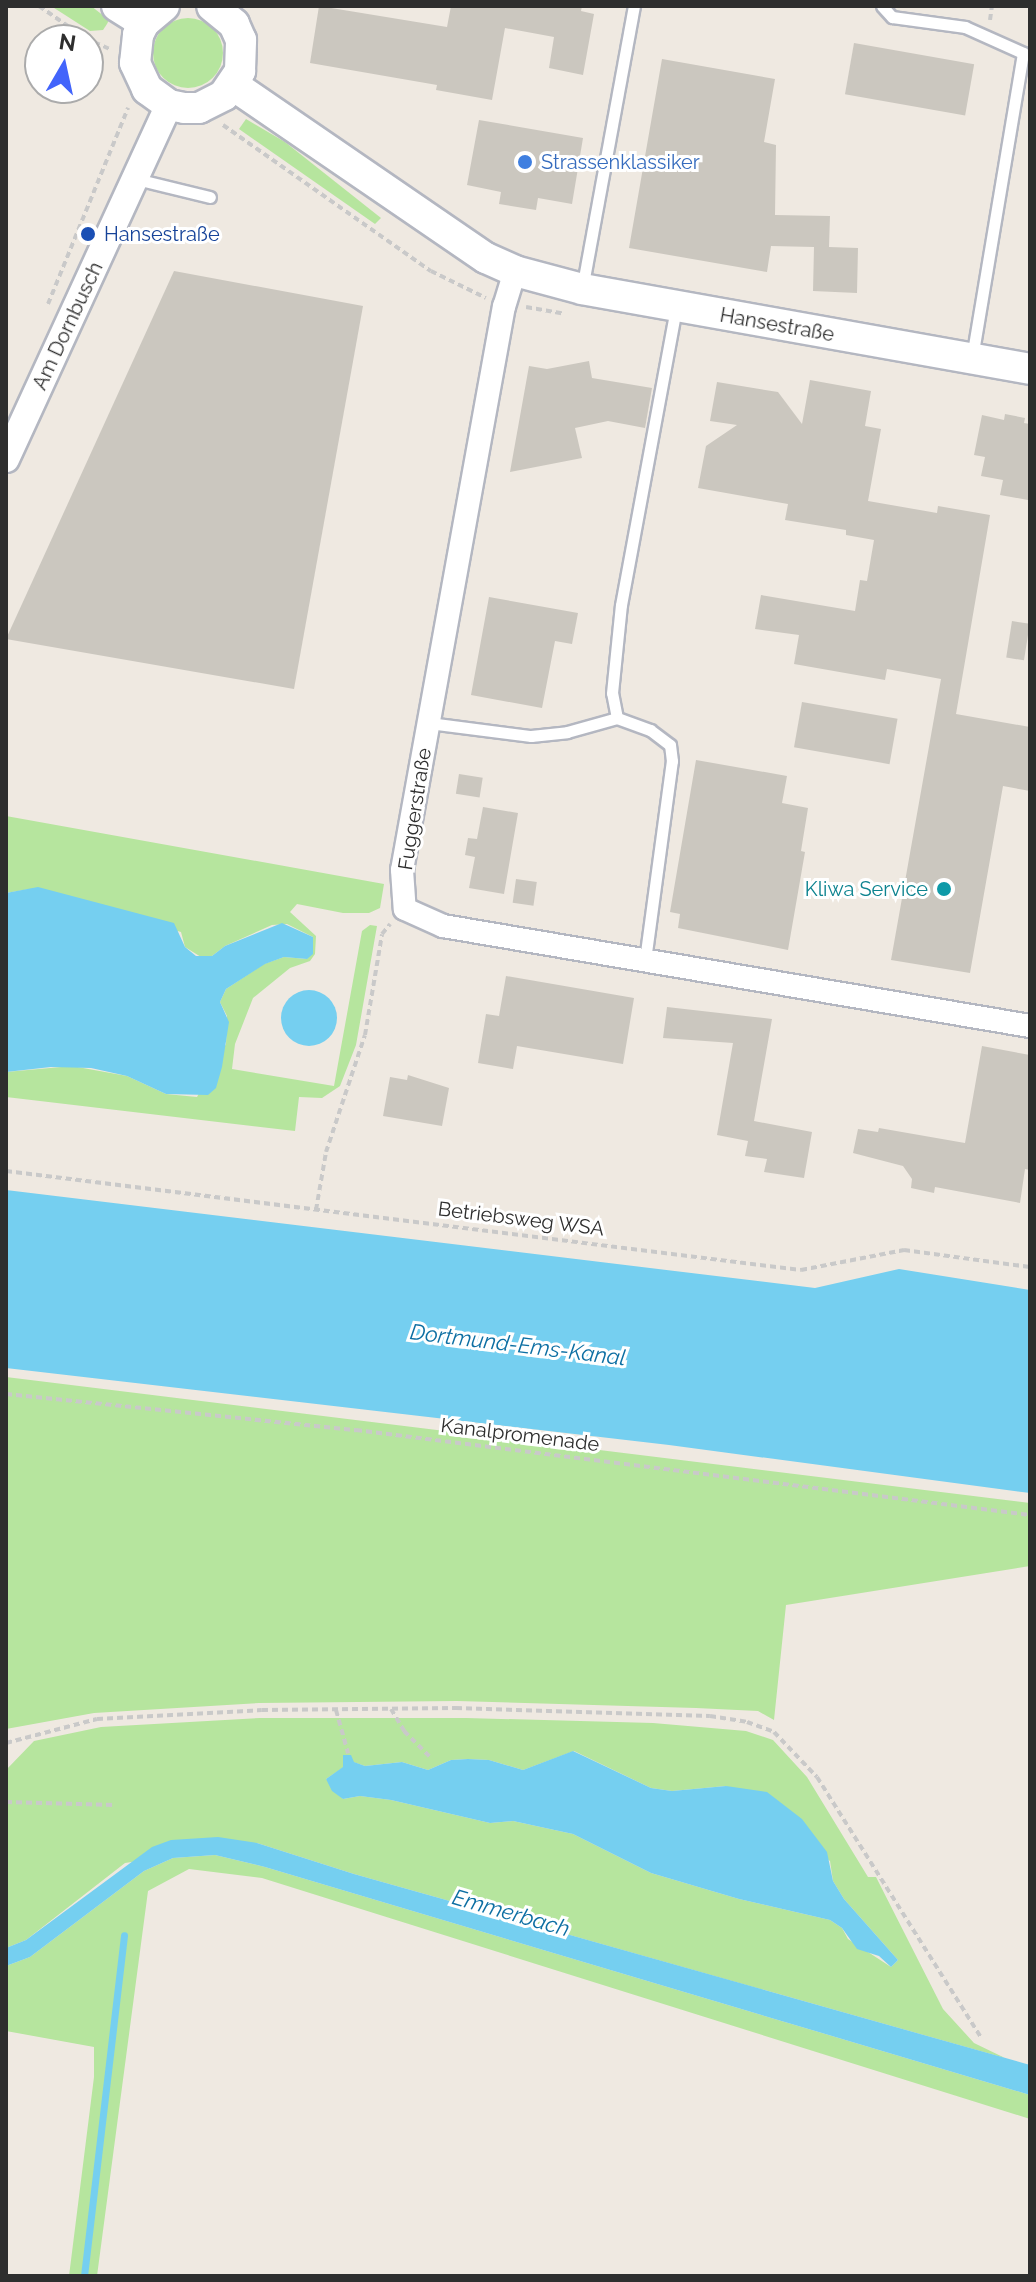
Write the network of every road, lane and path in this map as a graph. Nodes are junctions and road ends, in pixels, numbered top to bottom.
1 (39, 6) edge
2 (117, 6) edge
3 (212, 6) edge
4 (634, 6) edge
5 (882, 6) edge
6 (154, 15) edge
7 (110, 49) dead end
8 (233, 85) junction
9 (130, 102) dead end
10 (169, 105) junction
11 (136, 179) junction
12 (210, 197) dead end
13 (515, 271) junction
14 (582, 289) junction
15 (676, 307) junction
16 (44, 315) dead end
17 (972, 359) junction
18 (1030, 369) edge
19 (6, 459) edge
20 (617, 718) junction
21 (429, 723) junction
22 (405, 909) junction
23 (645, 960) junction
24 (1030, 1026) edge
25 (6, 1171) edge
26 (316, 1210) junction
27 (1030, 1267) edge
28 (6, 1394) edge
29 (1030, 1515) edge
30 (391, 1709) junction
31 (336, 1710) junction
32 (6, 1743) edge
33 (348, 1753) dead end
34 (430, 1757) dead end
35 (6, 1802) edge
36 (114, 1805) dead end
37 (981, 2037) dead end

1 - 7 path
2 - 6 main road
3 - 8 main road
4 - 14 lane
5 - 17 lane
6 - 10 main road
8 - 10 main road
8 - 13 main road, Hansestraße
9 - 16 path
10 - 11 street, Am Dornbusch
11 - 12 lane
11 - 19 street, Am Dornbusch
13 - 14 main road, Hansestraße
13 - 21 street, Fuggerstraße
14 - 15 main road, Hansestraße
15 - 17 main road, Hansestraße
15 - 20 lane
17 - 18 main road, Hansestraße
20 - 21 lane
20 - 23 lane
21 - 22 street, Fuggerstraße
22 - 23 street
22 - 26 path
23 - 24 street
25 - 26 path, Betriebsweg WSA
26 - 27 path, Betriebsweg WSA
28 - 29 path, Kanalpromenade
30 - 31 path
30 - 34 path
30 - 37 path
31 - 32 path
31 - 33 path
35 - 36 path

